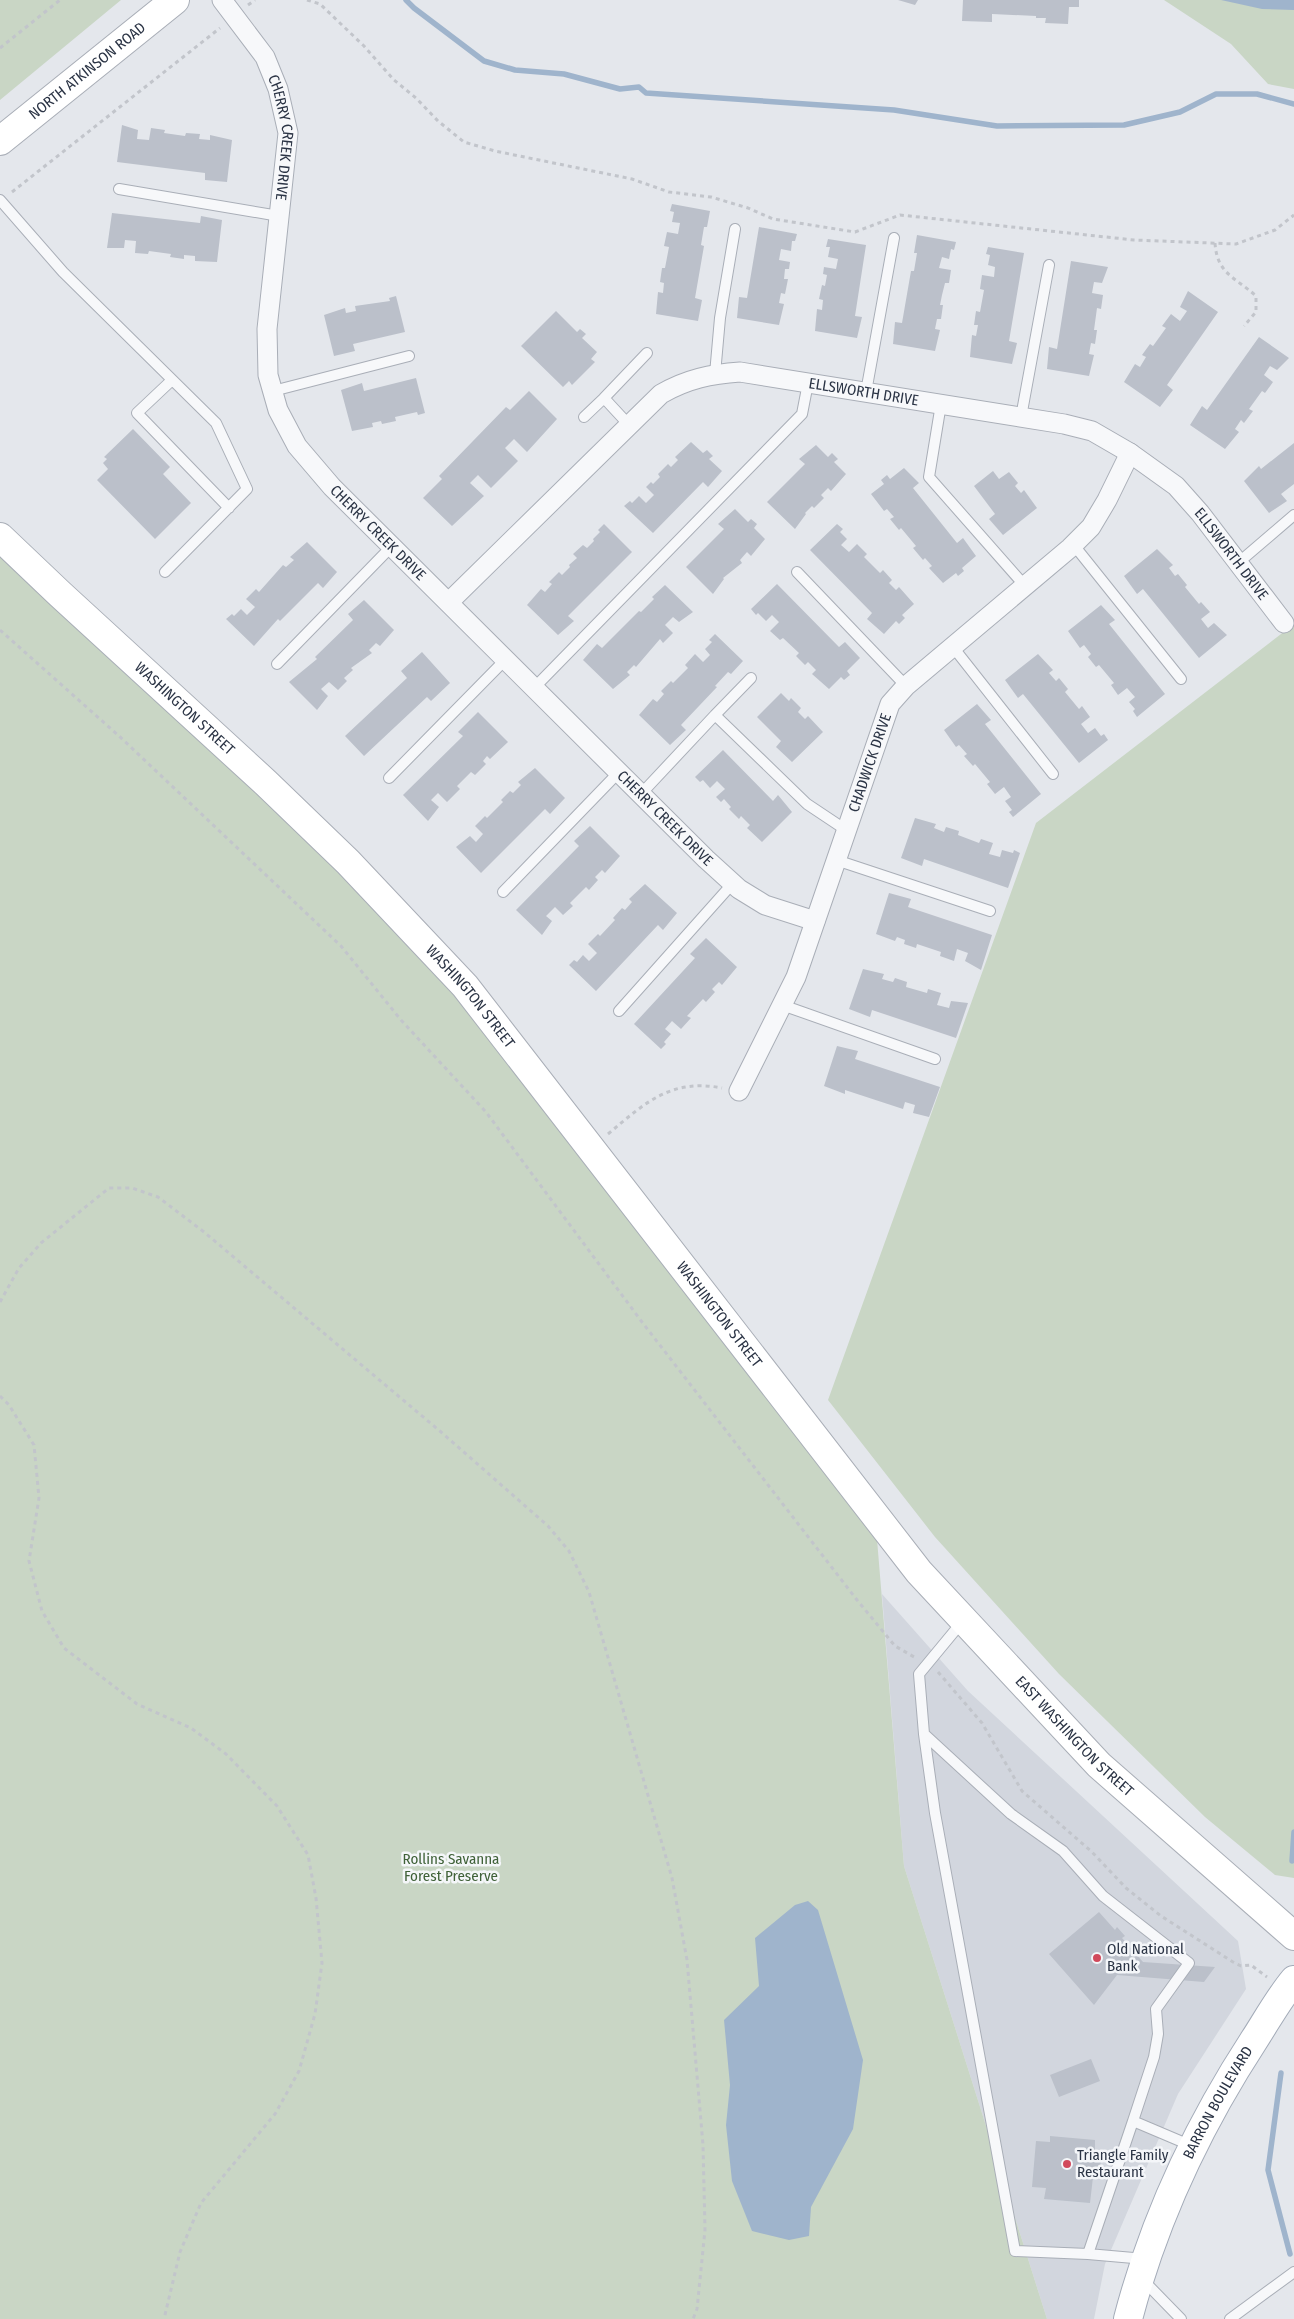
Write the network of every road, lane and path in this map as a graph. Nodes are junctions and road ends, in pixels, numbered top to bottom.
1 (60, 0) edge
2 (175, 0) edge
3 (222, 0) edge
4 (255, 0) edge
5 (307, 0) edge
6 (234, 16) junction
7 (0, 48) edge
8 (0, 141) edge
9 (119, 189) dead end
10 (0, 201) edge
11 (1294, 215) edge
12 (279, 216) junction
13 (735, 229) dead end
14 (894, 238) dead end
15 (1215, 243) junction
16 (1049, 265) dead end
17 (1244, 326) dead end
18 (647, 353) dead end
19 (409, 356) dead end
20 (715, 374) junction
21 (172, 380) junction
22 (808, 383) junction
23 (272, 391) junction
24 (866, 392) junction
25 (604, 398) junction
26 (941, 404) junction
27 (584, 417) dead end
28 (1021, 417) junction
29 (629, 424) junction
30 (1130, 453) junction
31 (229, 508) junction
32 (1294, 515) edge
33 (0, 537) edge
34 (1073, 544) junction
35 (392, 546) junction
36 (1238, 563) junction
37 (165, 572) dead end
38 (797, 572) dead end
39 (1025, 586) junction
40 (449, 602) junction
41 (1284, 623) dead end
42 (0, 630) edge
43 (953, 646) junction
44 (506, 659) junction
45 (276, 664) dead end
46 (750, 678) dead end
47 (1181, 679) dead end
48 (906, 686) junction
49 (534, 688) junction
50 (715, 715) junction
51 (619, 772) junction
52 (1053, 774) dead end
53 (389, 778) dead end
54 (641, 794) junction
55 (846, 830) junction
56 (836, 860) junction
57 (732, 883) junction
58 (502, 892) dead end
59 (990, 911) dead end
60 (815, 921) junction
61 (782, 1005) junction
62 (619, 1011) dead end
63 (935, 1059) dead end
64 (739, 1091) joint
65 (591, 1147) junction
66 (0, 1302) edge
67 (0, 1396) edge
68 (875, 1515) joint
69 (963, 1621) junction
70 (927, 1665) junction
71 (924, 1734) junction
72 (1294, 1936) edge
73 (1251, 1965) dead end
74 (1294, 1980) edge
75 (1133, 2121) junction
76 (1192, 2146) junction
77 (1088, 2254) junction
78 (1143, 2268) junction
79 (1294, 2272) edge
80 (164, 2319) edge
81 (693, 2319) edge
82 (1128, 2319) edge
83 (1181, 2319) edge
84 (1230, 2319) edge

1 - 7 path
2 - 8 main road, NORTH ATKINSON ROAD
3 - 6 street, CHERRY CREEK DRIVE
4 - 6 path
5 - 15 path
6 - 10 path
6 - 12 street, CHERRY CREEK DRIVE
9 - 12 lane
10 - 21 lane
11 - 15 path
12 - 23 street, CHERRY CREEK DRIVE
13 - 20 lane
14 - 24 lane
15 - 17 path
16 - 28 lane
18 - 25 lane
19 - 23 lane
20 - 22 street, ELLSWORTH DRIVE
20 - 29 street, ELLSWORTH DRIVE
21 - 31 lane
21 - 31 lane
22 - 24 street, ELLSWORTH DRIVE
22 - 49 lane
23 - 35 street, CHERRY CREEK DRIVE
24 - 26 street, ELLSWORTH DRIVE
25 - 27 lane
25 - 29 lane
26 - 28 street, ELLSWORTH DRIVE
26 - 39 lane
28 - 30 street, ELLSWORTH DRIVE
29 - 40 street, ELLSWORTH DRIVE
30 - 34 street, CHADWICK DRIVE
30 - 36 street, ELLSWORTH DRIVE
31 - 37 lane
32 - 36 lane
33 - 65 main road, WASHINGTON STREET
34 - 39 street, CHADWICK DRIVE
34 - 47 lane
35 - 40 street, CHERRY CREEK DRIVE
35 - 45 lane
36 - 41 street, ELLSWORTH DRIVE
38 - 48 lane
39 - 43 street, CHADWICK DRIVE
40 - 44 street, CHERRY CREEK DRIVE
42 - 70 path
43 - 48 street, CHADWICK DRIVE
43 - 52 lane
44 - 49 street, CHERRY CREEK DRIVE
44 - 53 lane
46 - 50 lane
48 - 55 street, CHADWICK DRIVE
49 - 51 street, CHERRY CREEK DRIVE
50 - 54 lane
50 - 55 lane
51 - 54 street, CHERRY CREEK DRIVE
51 - 58 lane
54 - 57 street, CHERRY CREEK DRIVE
55 - 56 street, CHADWICK DRIVE
56 - 59 lane
56 - 60 street, CHADWICK DRIVE
57 - 60 street, CHERRY CREEK DRIVE
57 - 62 lane
60 - 61 street, CHADWICK DRIVE
61 - 63 lane
61 - 64 street, CHADWICK DRIVE
64 - 65 path
65 - 68 main road, WASHINGTON STREET
66 - 81 path
67 - 80 path
68 - 69 main road, EAST WASHINGTON STREET
69 - 70 lane
69 - 72 main road, EAST WASHINGTON STREET
70 - 71 lane
70 - 73 path
71 - 75 lane
71 - 77 lane
74 - 76 main road, BARRON BOULEVARD
75 - 76 lane
75 - 77 lane
76 - 78 main road, BARRON BOULEVARD
77 - 78 lane
78 - 82 main road, BARRON BOULEVARD
78 - 83 lane
79 - 84 lane

